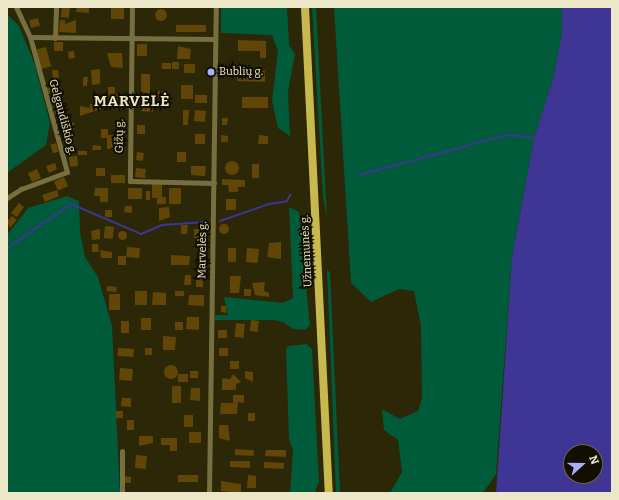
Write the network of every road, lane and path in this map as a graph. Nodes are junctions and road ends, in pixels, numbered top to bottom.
1 (16, 7) edge
2 (56, 7) edge
3 (132, 7) edge
4 (216, 7) edge
5 (305, 7) edge
6 (30, 37) junction
7 (55, 38) junction
8 (132, 38) junction
9 (215, 39) junction
10 (214, 183) junction
11 (7, 198) edge
12 (122, 451) dead end
13 (122, 493) edge
14 (209, 493) edge
15 (329, 493) edge

1 - 6 street, Gelgaudiškio g.
2 - 7 street
3 - 8 street, Gižų g.
4 - 9 street, Marvelės g.
5 - 15 main road, Užnemunės g.
6 - 7 street
6 - 11 street, Gelgaudiškio g.
7 - 8 street
8 - 9 street
8 - 10 street, Gižų g.
9 - 10 street, Marvelės g.
10 - 14 street, Marvelės g.
12 - 13 street

